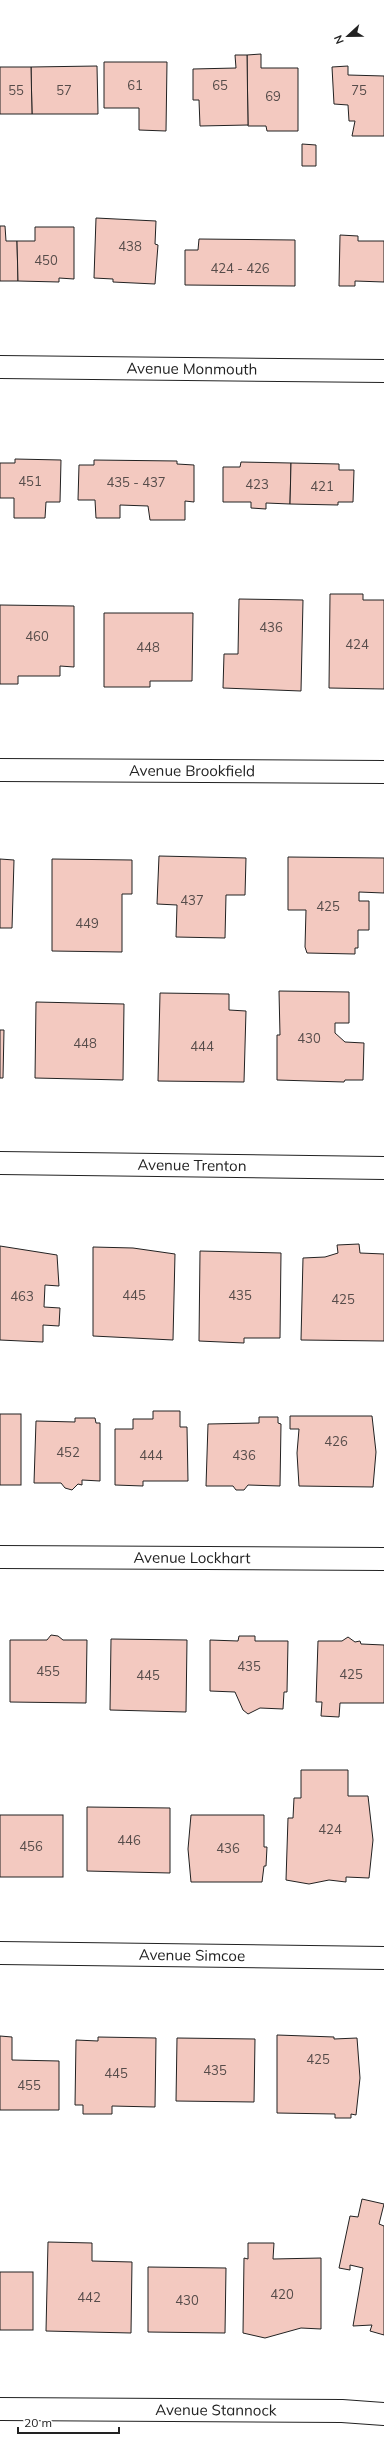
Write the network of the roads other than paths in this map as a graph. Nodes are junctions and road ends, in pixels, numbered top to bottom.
1 (0, 367) edge
2 (384, 371) edge
3 (0, 770) edge
4 (384, 772) edge
5 (0, 1163) edge
6 (384, 1168) edge
7 (0, 1557) edge
8 (384, 1559) edge
9 (0, 1953) edge
10 (384, 1958) edge
11 (0, 2409) edge
12 (384, 2414) edge

1 - 2 street, Avenue Monmouth
3 - 4 street, Avenue Brookfield
5 - 6 street, Avenue Trenton
7 - 8 street, Avenue Lockhart
9 - 10 street, Avenue Simcoe
11 - 12 street, Avenue Stannock

